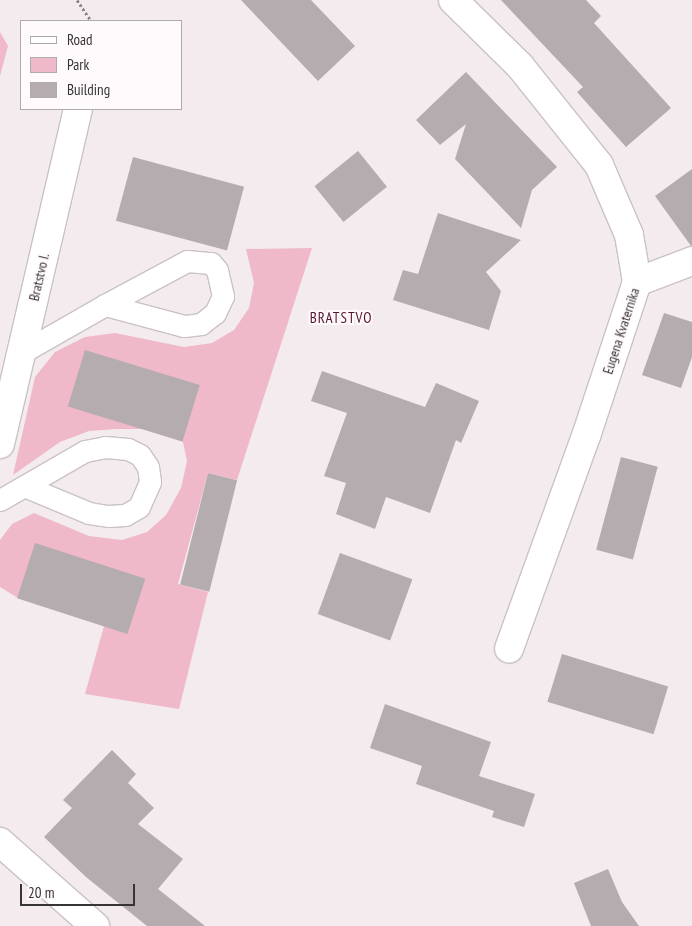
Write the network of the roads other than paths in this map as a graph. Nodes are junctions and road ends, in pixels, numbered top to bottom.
1 (453, 0) edge
2 (78, 110) edge
3 (692, 261) edge
4 (637, 282) junction
5 (105, 305) junction
6 (21, 353) junction
7 (0, 444) edge
8 (24, 486) junction
9 (0, 500) edge
10 (509, 649) dead end
11 (0, 842) edge
12 (94, 926) edge

1 - 4 street, Eugena Kvaternika
2 - 6 street, Bratstvo I.
3 - 4 street
4 - 10 street, Eugena Kvaternika
5 - 5 lane
5 - 6 lane
6 - 7 street, Bratstvo I.
8 - 8 lane
8 - 9 lane
11 - 12 street

